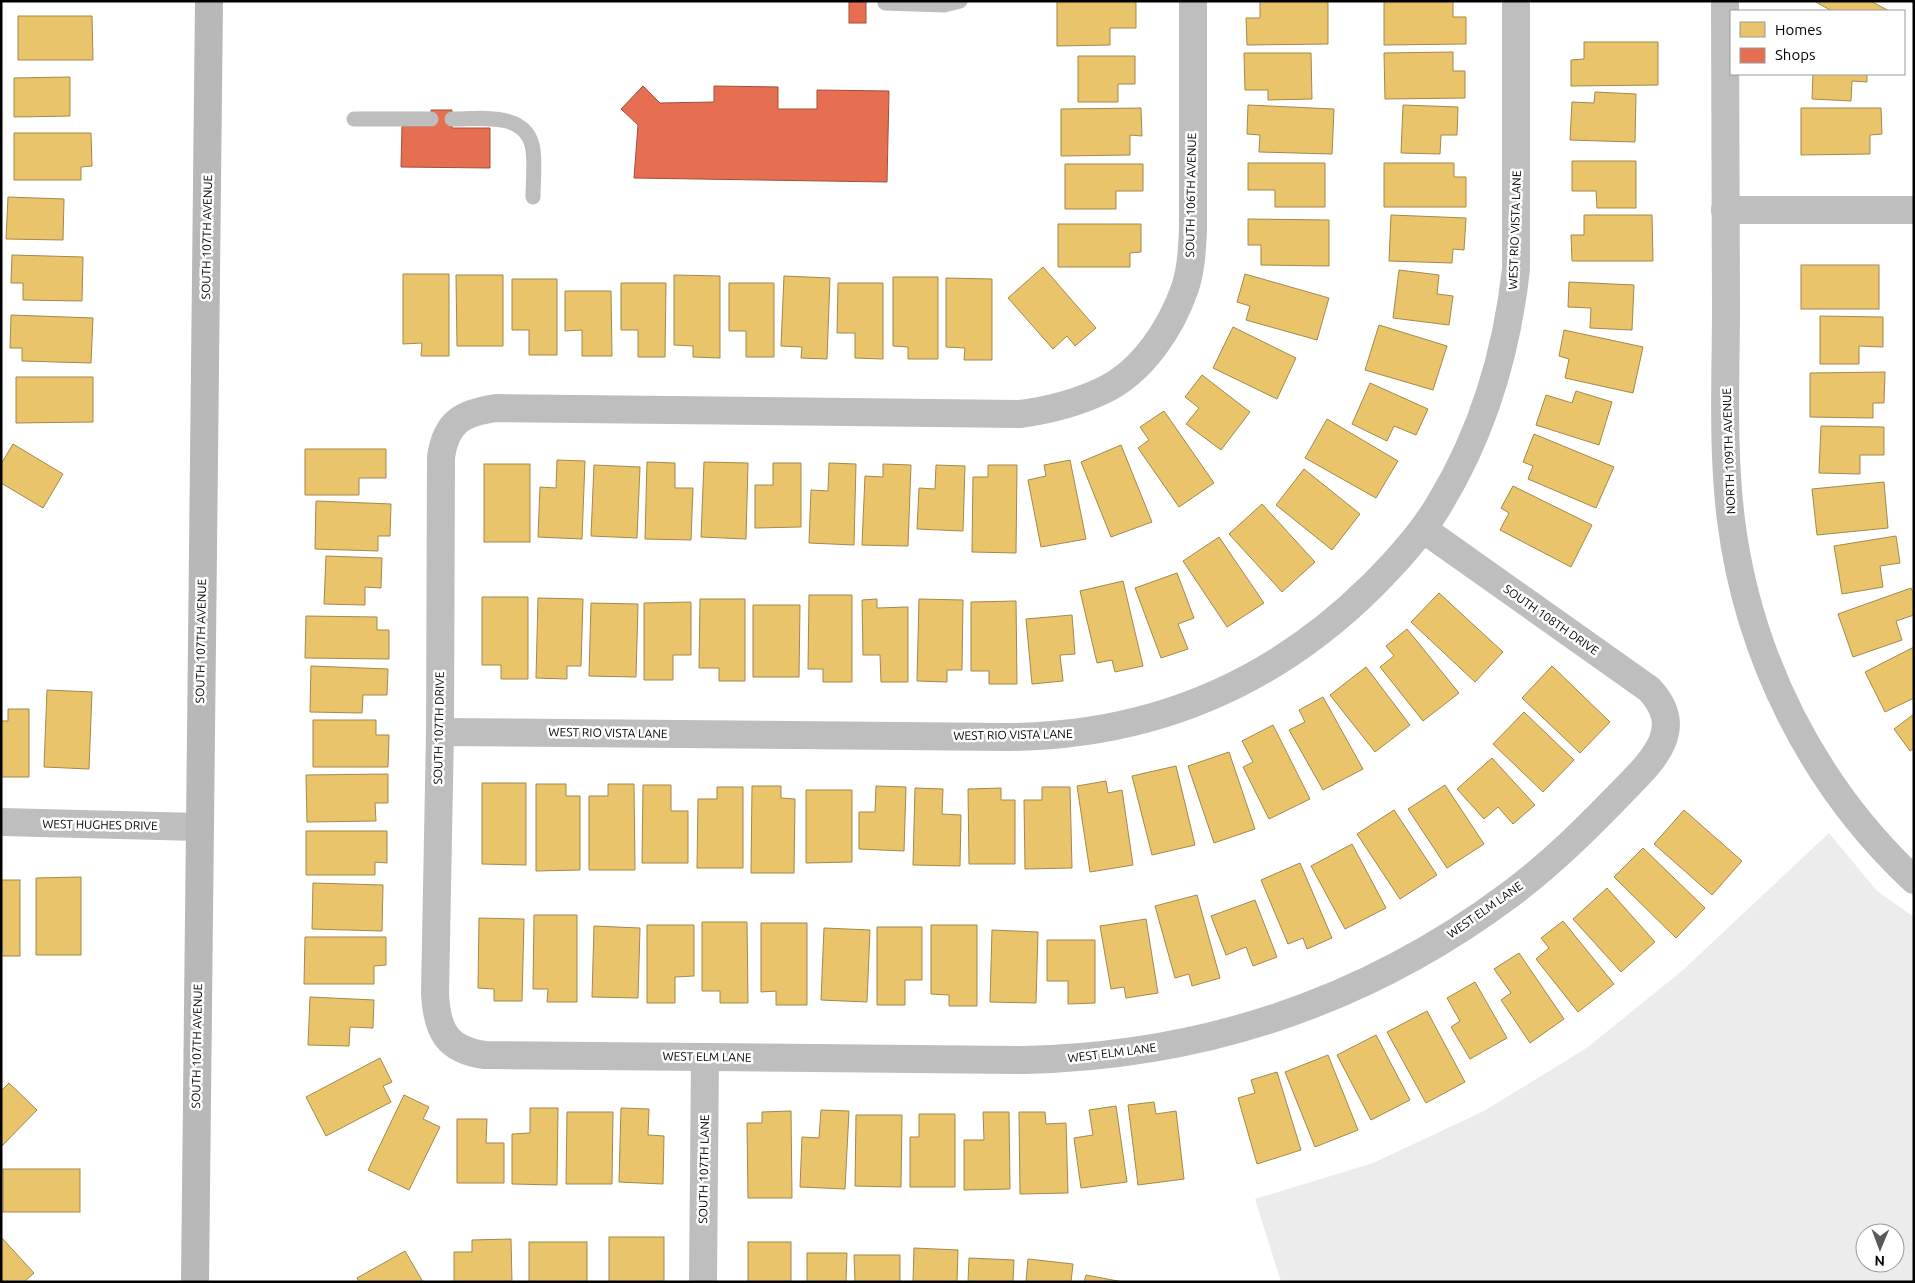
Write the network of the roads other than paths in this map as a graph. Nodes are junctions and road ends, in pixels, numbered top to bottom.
1 (210, 1) edge
2 (960, 1) edge
3 (1193, 1) edge
4 (1516, 1) edge
5 (1725, 1) edge
6 (885, 3) dead end
7 (354, 119) dead end
8 (431, 119) dead end
9 (452, 119) dead end
10 (533, 197) dead end
11 (1725, 210) junction
12 (1914, 210) edge
13 (456, 421) joint
14 (1423, 529) junction
15 (1666, 722) joint
16 (440, 732) junction
17 (1, 822) edge
18 (199, 827) junction
19 (1914, 880) edge
20 (446, 1036) joint
21 (705, 1057) junction
22 (195, 1282) edge
23 (702, 1282) edge

1 - 18 main road, SOUTH 107TH AVENUE
2 - 6 lane
3 - 13 street, SOUTH 106TH AVENUE
4 - 14 street, WEST RIO VISTA LANE
5 - 11 street, NORTH 109TH AVENUE
7 - 8 lane
9 - 10 lane
11 - 12 street
11 - 19 street, NORTH 109TH AVENUE
13 - 16 street, SOUTH 107TH DRIVE
14 - 15 street, SOUTH 108TH DRIVE
14 - 16 street, WEST RIO VISTA LANE
15 - 21 street, WEST ELM LANE
16 - 20 street, SOUTH 107TH DRIVE
17 - 18 street, WEST HUGHES DRIVE
18 - 22 main road, SOUTH 107TH AVENUE
20 - 21 street, WEST ELM LANE
21 - 23 street, SOUTH 107TH LANE

